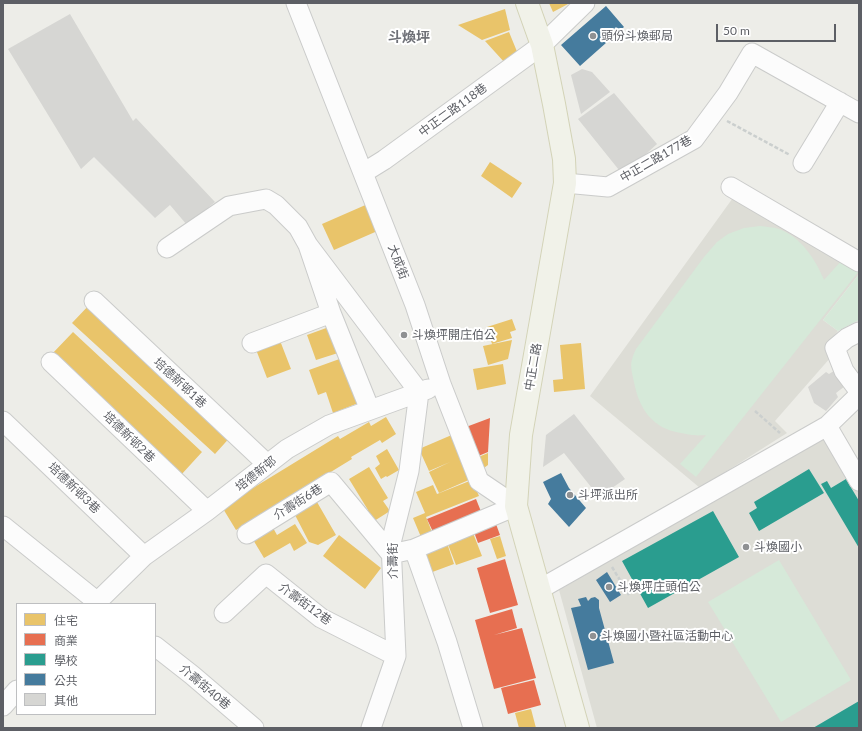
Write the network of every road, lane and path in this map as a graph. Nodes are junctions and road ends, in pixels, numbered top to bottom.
1 (296, 3) edge
2 (527, 3) edge
3 (585, 3) edge
4 (542, 45) junction
5 (840, 102) junction
6 (713, 113) junction
7 (859, 113) edge
8 (804, 163) joint
9 (363, 173) junction
10 (565, 183) junction
11 (731, 187) dead end
12 (308, 245) junction
13 (167, 248) dead end
14 (859, 262) edge
15 (94, 302) dead end
16 (331, 313) junction
17 (859, 332) edge
18 (252, 343) dead end
19 (51, 362) dead end
20 (440, 384) junction
21 (859, 391) edge
22 (419, 392) junction
23 (859, 395) edge
24 (370, 410) junction
25 (755, 411) dead end
26 (3, 421) edge
27 (826, 426) junction
28 (783, 436) dead end
29 (267, 464) junction
30 (859, 481) edge
31 (516, 506) junction
32 (207, 511) junction
33 (3, 526) edge
34 (247, 534) dead end
35 (414, 549) junction
36 (603, 553) junction
37 (392, 554) junction
38 (144, 556) junction
39 (540, 589) junction
40 (629, 596) dead end
41 (97, 603) edge
42 (224, 613) dead end
43 (156, 647) edge
44 (396, 656) junction
45 (16, 691) edge
46 (3, 706) edge
47 (254, 728) edge
48 (371, 728) edge
49 (473, 728) edge
50 (578, 728) edge

1 - 9 street, 大成街
2 - 4 main road, 中正二路
3 - 4 street, 中正二路118巷
4 - 9 street, 中正二路118巷
4 - 10 main road, 中正二路
5 - 6 street, 中正二路177巷
5 - 7 street
5 - 8 street
6 - 8 path
6 - 10 street, 中正二路177巷
9 - 20 street, 大成街
10 - 31 main road, 中正二路
11 - 14 street
12 - 13 street
12 - 16 street
12 - 22 street
15 - 29 street, 培德新邨1巷
16 - 18 street
16 - 24 street
17 - 21 street
19 - 32 street, 培德新邨2巷
20 - 22 street, 培德新邨
20 - 31 street, 大成街
22 - 24 street, 培德新邨
22 - 37 street, 介壽街
23 - 27 street
24 - 29 street, 培德新邨
25 - 28 path
26 - 38 street, 培德新邨3巷
27 - 30 street
27 - 36 street
29 - 32 street, 培德新邨
31 - 35 street
31 - 39 main road, 中正二路
32 - 38 street, 培德新邨
33 - 41 street
34 - 37 street, 介壽街6巷
35 - 37 street
35 - 49 street
36 - 39 street
36 - 40 path
37 - 44 street, 介壽街
38 - 41 street, 培德新邨
39 - 50 main road, 中正二路
42 - 44 street, 介壽街12巷
43 - 47 street, 介壽街40巷
44 - 48 street, 介壽街
45 - 46 street

